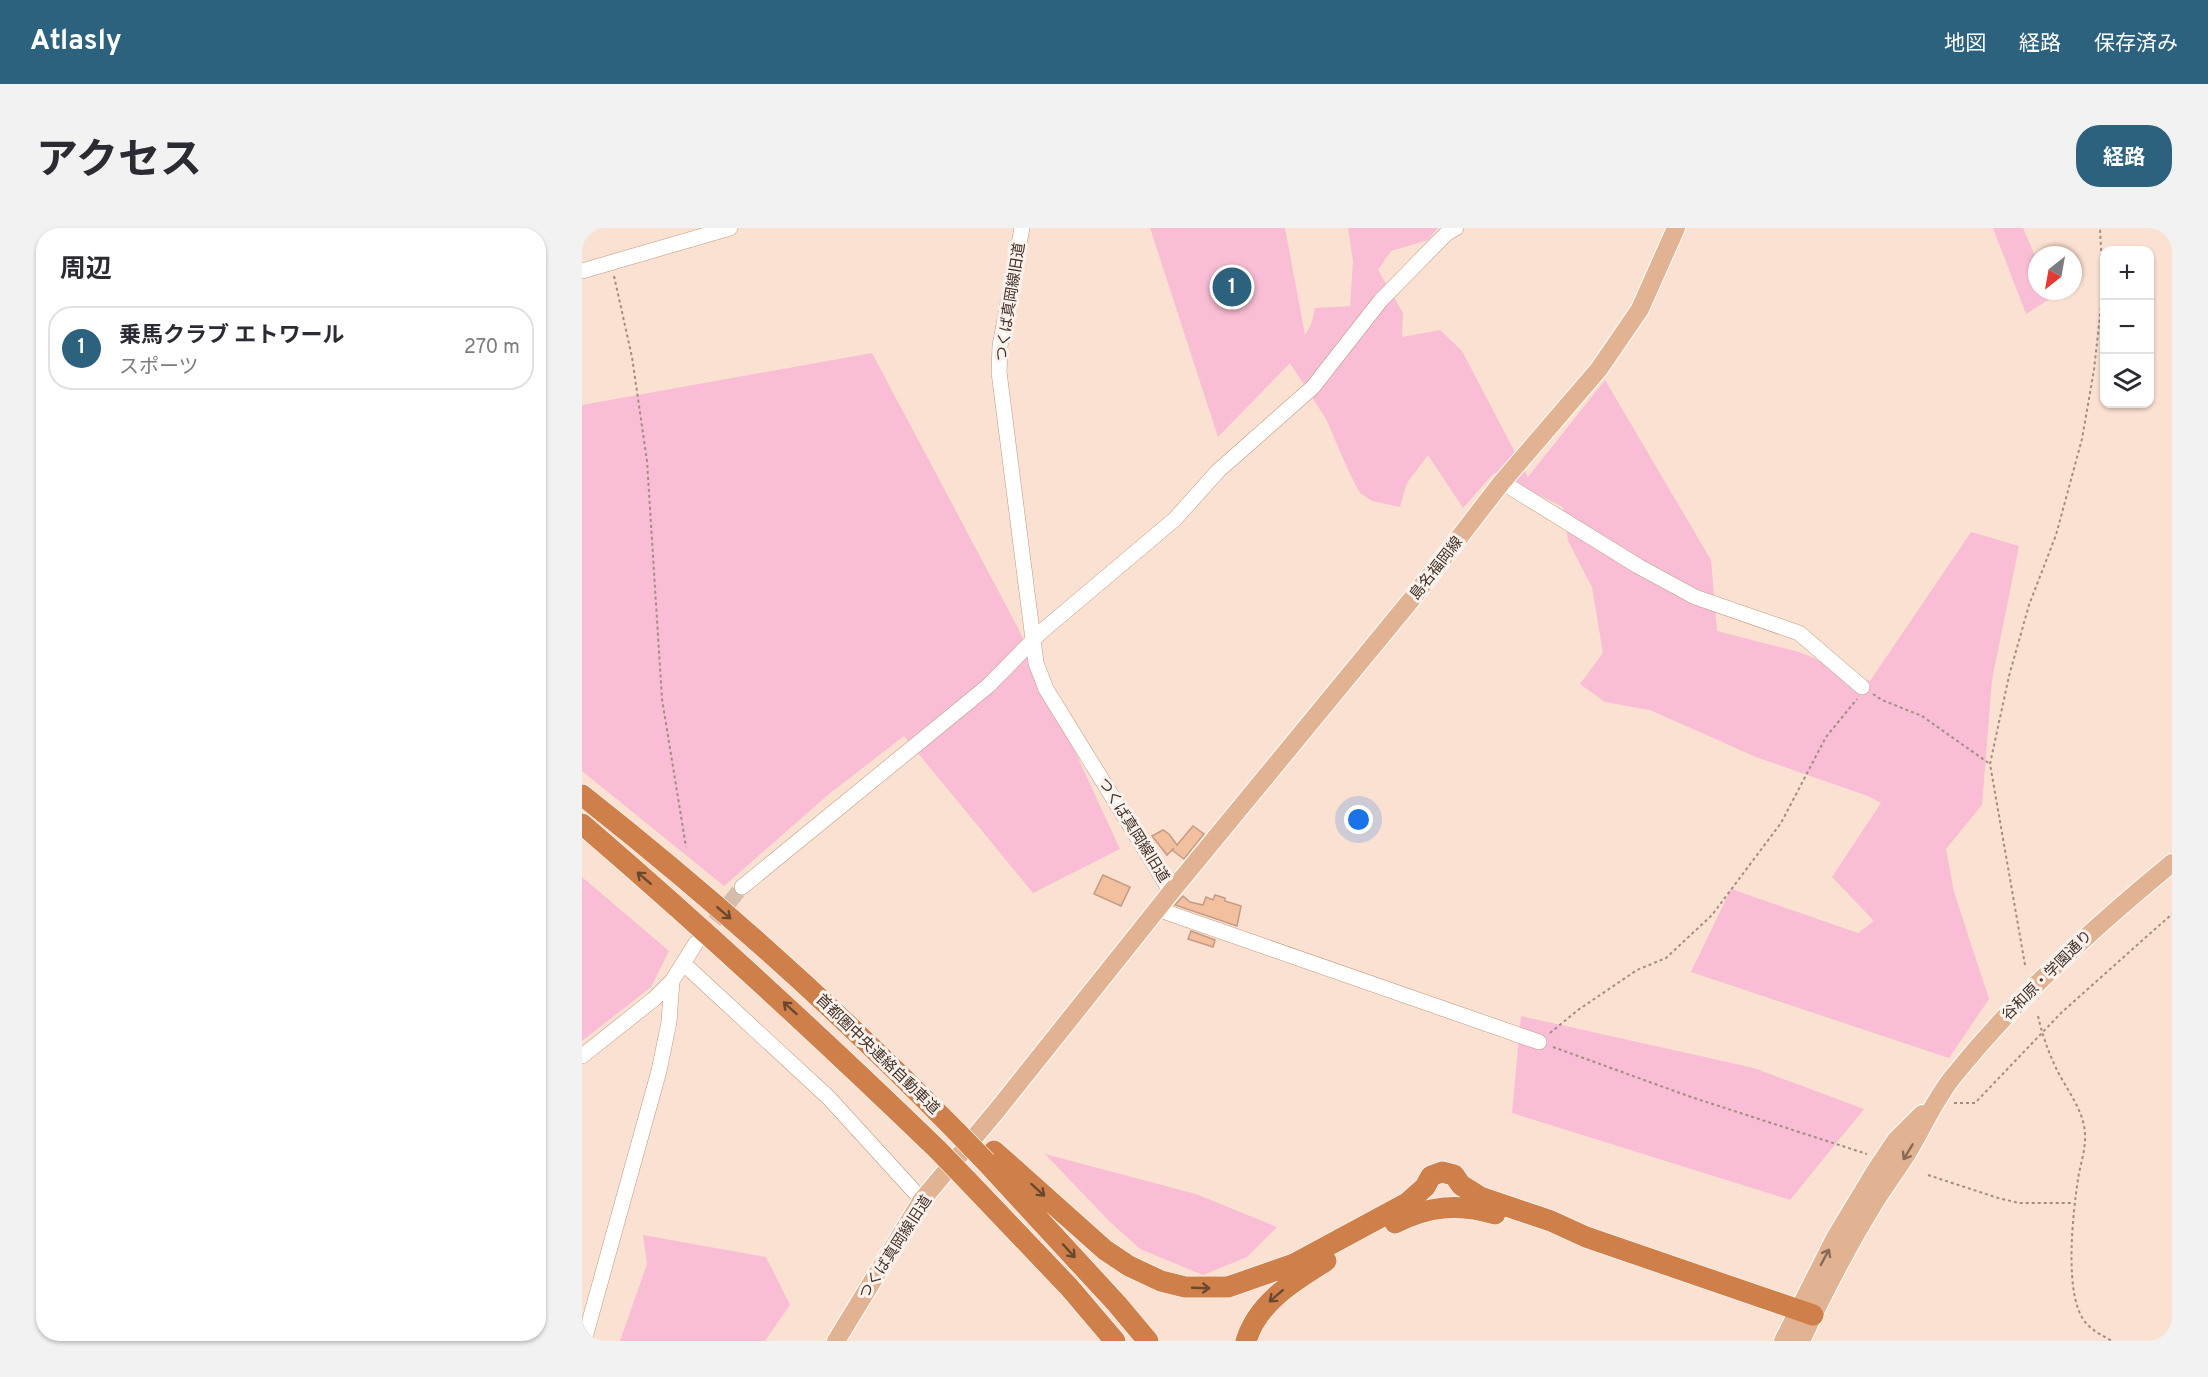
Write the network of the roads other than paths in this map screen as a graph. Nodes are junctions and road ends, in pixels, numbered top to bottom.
1 (730, 228) edge
2 (1022, 228) edge
3 (1456, 228) edge
4 (1676, 228) edge
5 (582, 271) edge
6 (1502, 482) junction
7 (1034, 641) junction
8 (1862, 687) road end
9 (582, 795) edge
10 (582, 824) edge
11 (2172, 863) edge
12 (742, 887) tunnel mouth
13 (1171, 892) junction
14 (1157, 909) junction
15 (696, 943) tunnel mouth
16 (684, 964) junction
17 (672, 981) junction
18 (1539, 1042) road end
19 (582, 1056) edge
20 (990, 1156) junction
21 (964, 1183) junction
22 (1461, 1185) junction
23 (1425, 1187) junction
24 (922, 1200) junction
25 (1445, 1207) junction
26 (1586, 1237) junction
27 (1806, 1312) junction
28 (584, 1341) edge
29 (836, 1341) edge
30 (1096, 1341) edge
31 (1115, 1341) edge
32 (1148, 1341) edge
33 (1246, 1341) edge
34 (1783, 1341) edge
35 (1801, 1341) edge

1 - 5 street
2 - 7 street, つくば真岡線旧道
3 - 7 street
4 - 6 main road, 島名福岡線
6 - 8 street
6 - 13 main road, 島名福岡線
7 - 12 street
7 - 13 street, つくば真岡線旧道
9 -> 20 highway, 首都圏中央連絡自動車道, bridge
21 -> 10 highway, 首都圏中央連絡自動車道, bridge
11 - 27 main road, 谷和原・学園通り
13 - 14 main road, つくば真岡線旧道
14 - 18 street
14 - 24 main road, つくば真岡線旧道
15 - 16 street
16 - 17 street
16 - 24 street
17 - 19 street
17 - 28 street
20 -> 23 highway
20 -> 32 highway, 首都圏中央連絡自動車道
21 - 30 highway
21 - 31 highway, 首都圏中央連絡自動車道
22 - 23 highway
22 - 25 street
22 - 26 highway
23 - 25 street
24 - 29 main road, つくば真岡線旧道
25 - 26 highway
25 -> 33 highway
26 - 27 highway
27 - 34 main road, 谷和原・学園通り
27 - 35 main road, 谷和原・学園通り

